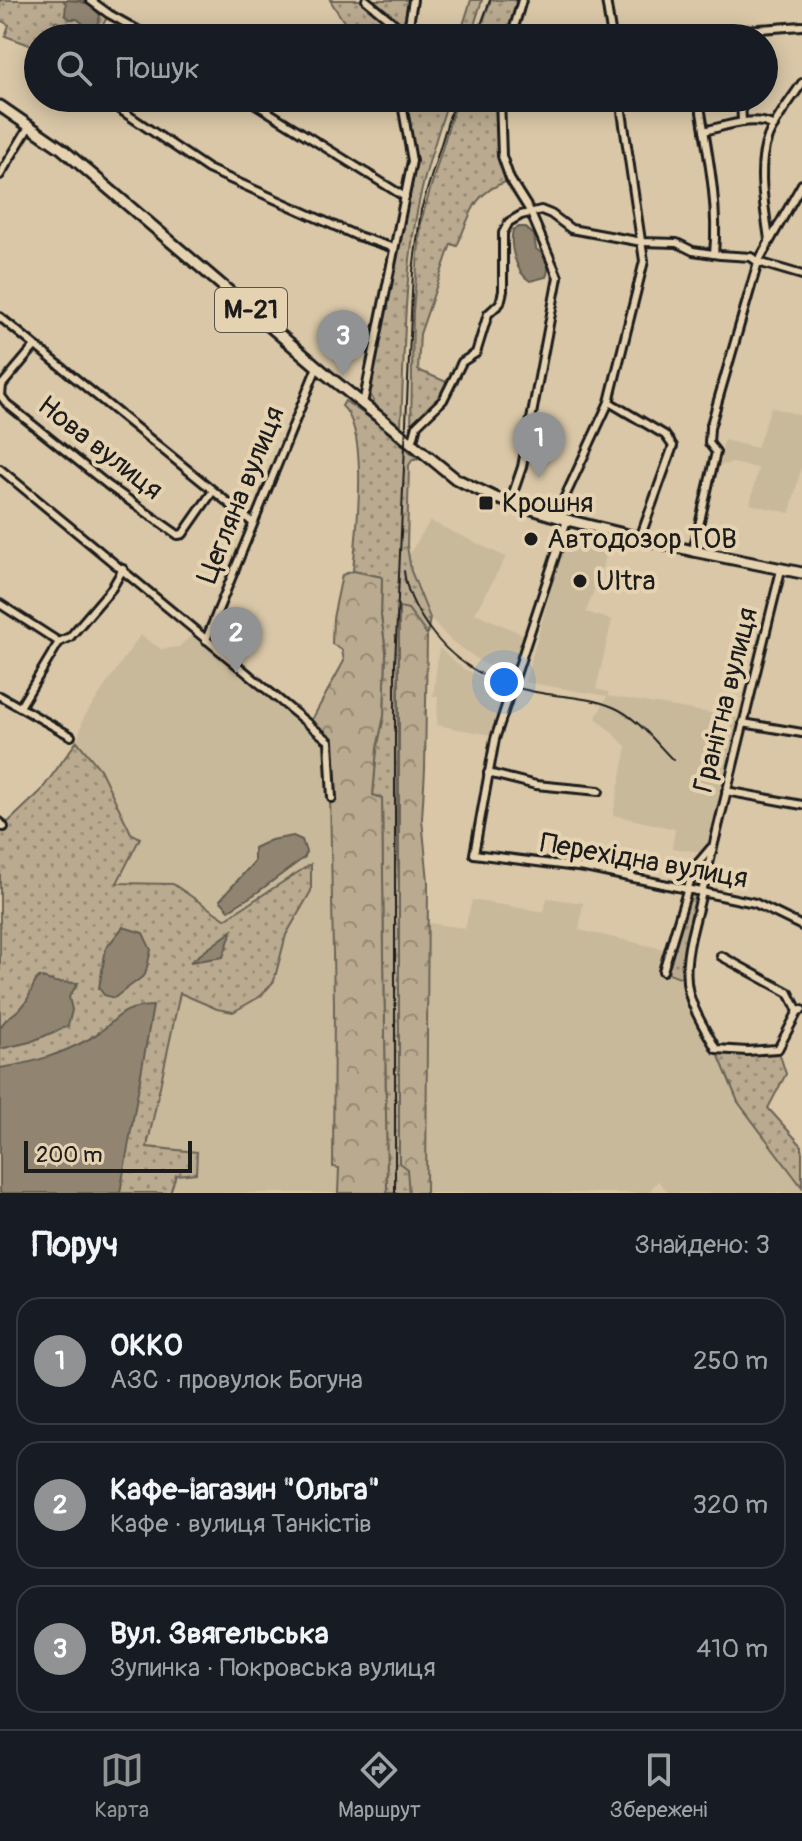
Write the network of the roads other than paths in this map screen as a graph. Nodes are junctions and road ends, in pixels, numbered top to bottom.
1 (90, 0) edge
2 (366, 0) edge
3 (413, 0) edge
4 (522, 0) edge
5 (606, 0) edge
6 (127, 24) edge
7 (393, 24) edge
8 (408, 24) edge
9 (515, 24) edge
10 (610, 24) edge
11 (802, 26) edge
12 (778, 29) edge
13 (802, 83) edge
14 (0, 106) edge
15 (124, 112) edge
16 (268, 112) edge
17 (403, 112) edge
18 (500, 112) edge
19 (622, 112) edge
20 (701, 112) edge
21 (742, 112) edge
22 (742, 122) junction
23 (30, 125) junction
24 (774, 126) junction
25 (704, 131) junction
26 (0, 175) edge
27 (802, 184) edge
28 (405, 197) junction
29 (530, 211) junction
30 (769, 240) junction
31 (642, 242) junction
32 (394, 248) junction
33 (714, 254) junction
34 (758, 262) junction
35 (802, 275) edge
36 (0, 317) edge
37 (35, 346) junction
38 (317, 367) junction
39 (609, 402) junction
40 (363, 404) junction
41 (412, 444) junction
42 (0, 469) edge
43 (213, 491) junction
44 (510, 502) junction
45 (556, 516) junction
46 (567, 520) junction
47 (253, 523) junction
48 (640, 538) junction
49 (693, 551) junction
50 (123, 569) junction
51 (781, 570) junction
52 (802, 573) edge
53 (0, 604) edge
54 (206, 640) junction
55 (59, 642) junction
56 (0, 696) edge
57 (20, 707) junction
58 (743, 723) junction
59 (802, 733) edge
60 (71, 736) dead end
61 (488, 773) junction
62 (599, 791) dead end
63 (726, 791) junction
64 (332, 798) dead end
65 (802, 805) edge
66 (714, 841) junction
67 (688, 889) junction
68 (702, 892) junction
69 (802, 926) edge
70 (721, 956) dead end
71 (663, 971) dead end
72 (800, 1010) edge

1 - 6 street
2 - 7 street
3 - 8 street
4 - 9 street
5 - 10 street
11 - 12 street
13 - 24 street
14 - 23 highway, М-21
15 - 32 street
16 - 28 street
17 - 28 street
18 - 29 street
19 - 31 street
20 - 25 street
21 - 22 street
22 - 24 street
22 - 25 street
23 - 26 street
23 - 38 highway, М-21
24 - 30 street
25 - 33 street
27 - 30 street
28 - 32 street
29 - 31 street
29 - 41 street
29 - 44 street
30 - 34 street
31 - 33 street
31 - 39 street
32 - 40 street
33 - 34 street
34 - 35 street
34 - 49 street
36 - 37 street
37 - 43 street
37 - 43 street, Нова вулиця
38 - 40 highway, М-21
38 - 47 street, Цегляна вулиця
39 - 45 street
39 - 48 street
40 - 41 highway, М-21
41 - 44 highway, М-21
42 - 50 street
43 - 47 street
44 - 45 highway, М-21
45 - 46 highway, М-21
46 - 48 highway, М-21
46 - 61 street
47 - 54 street, Цегляна вулиця
48 - 49 highway, М-21
49 - 51 highway, М-21
50 - 54 street
50 - 55 street
51 - 52 highway, М-21
51 - 58 street, Гранітна вулиця
53 - 55 street
54 - 64 street
55 - 57 street
56 - 57 street
57 - 60 street
58 - 59 street
58 - 63 street, Гранітна вулиця
61 - 62 street
61 - 67 street, Перехідна вулиця
63 - 65 street
63 - 66 street, Гранітна вулиця
66 - 67 street, Гранітна вулиця
66 - 68 street, Гранітна вулиця
67 - 68 street, Перехідна вулиця
67 - 71 street, Гранітна вулиця
68 - 69 street, Перехідна вулиця
68 - 72 street, Гранітна вулиця
70 - 72 street

